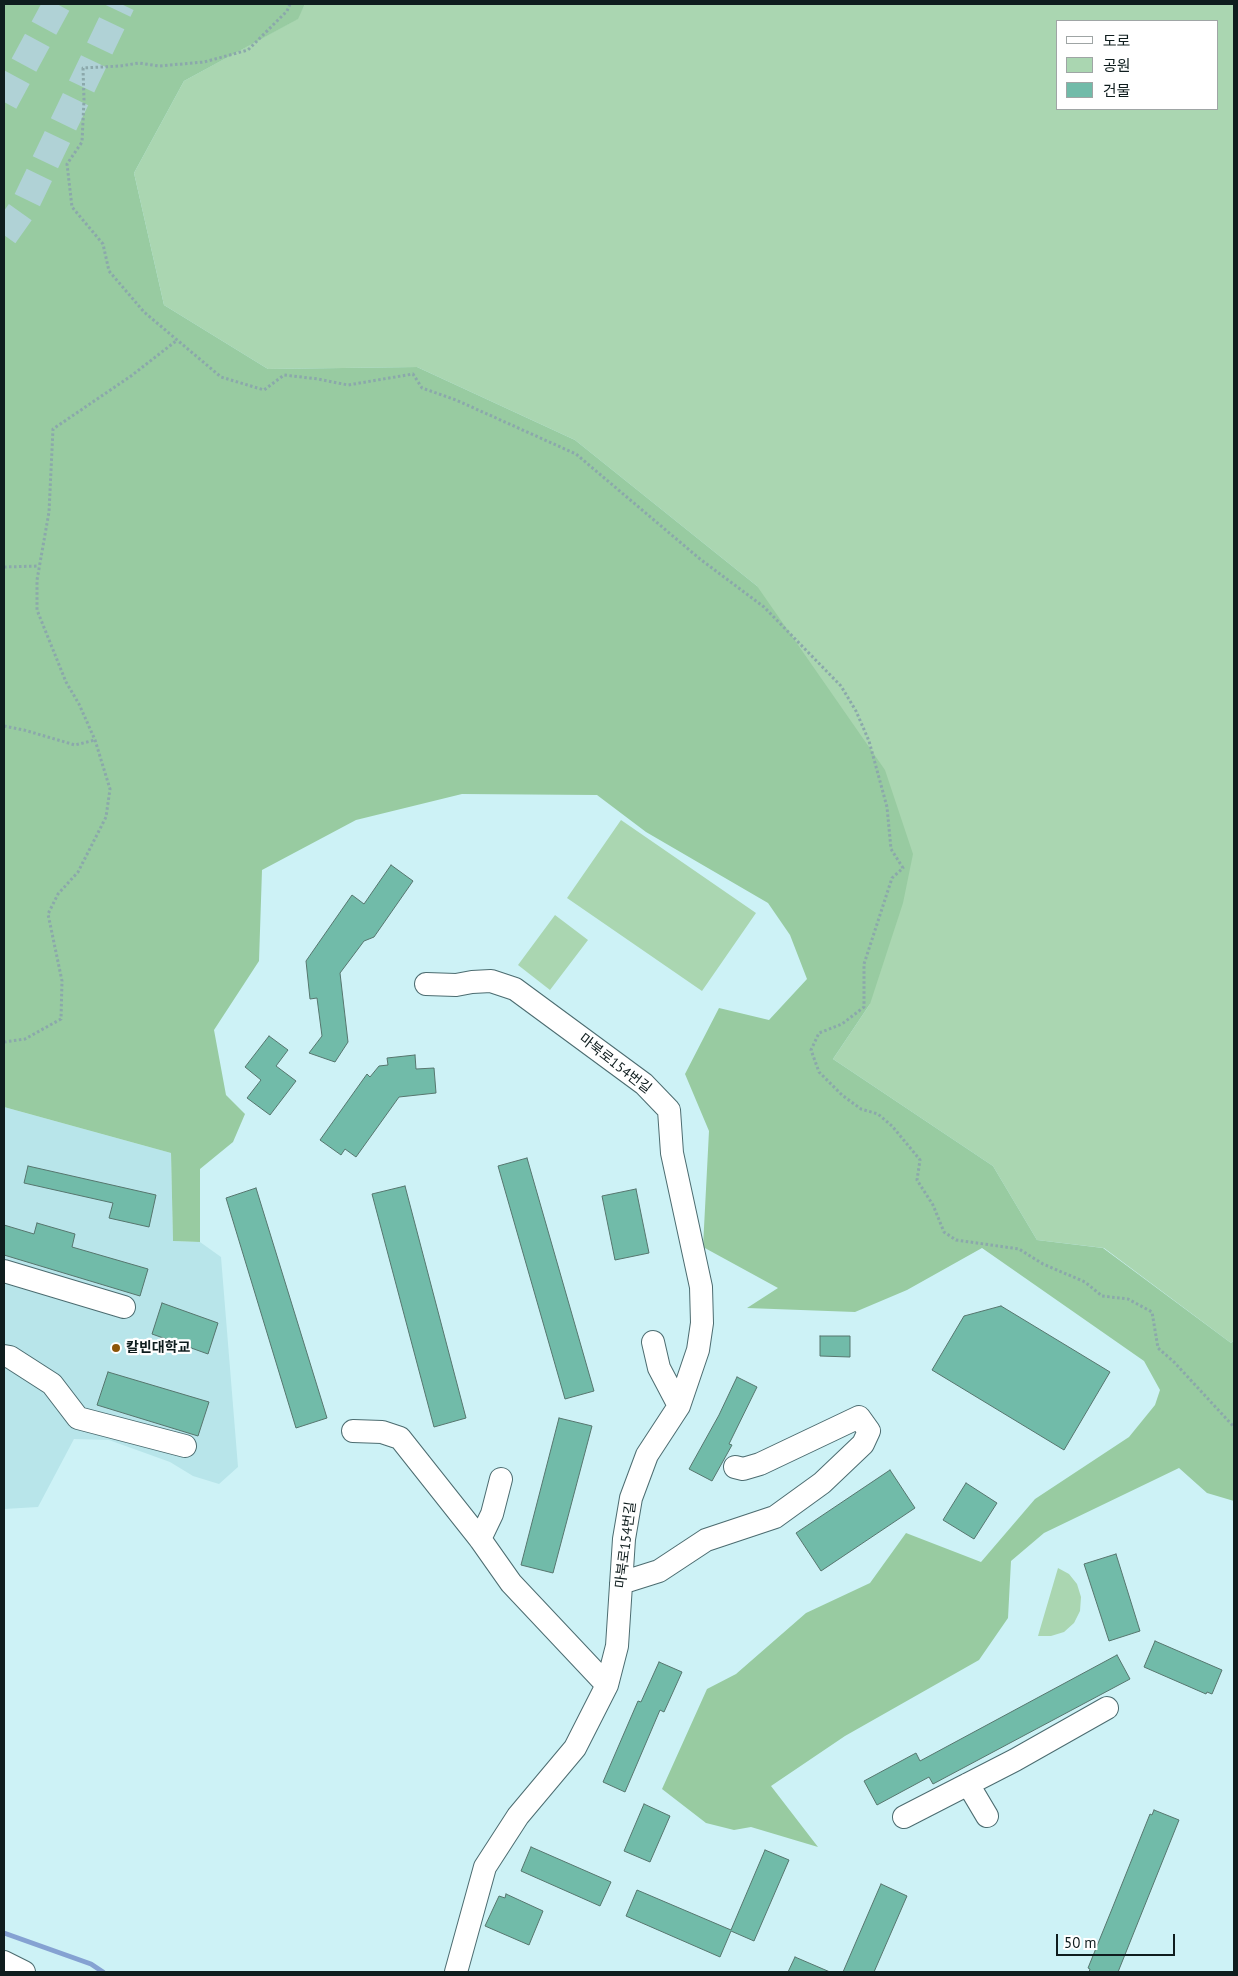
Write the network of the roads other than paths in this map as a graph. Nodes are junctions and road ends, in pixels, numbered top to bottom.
1 (426, 984) dead end
2 (4, 1271) edge
3 (124, 1307) dead end
4 (653, 1342) dead end
5 (4, 1356) edge
6 (679, 1406) junction
7 (353, 1431) dead end
8 (185, 1446) dead end
9 (735, 1467) dead end
10 (501, 1479) dead end
11 (480, 1540) junction
12 (621, 1583) junction
13 (607, 1685) junction
14 (1106, 1708) dead end
15 (968, 1784) junction
16 (986, 1816) dead end
17 (904, 1817) dead end
18 (4, 1962) edge
19 (24, 1972) edge
20 (456, 1972) edge

1 - 6 street, 마북로154번길
2 - 3 street
4 - 6 street
5 - 8 street
6 - 12 street, 마북로154번길
7 - 11 street
9 - 12 street
10 - 11 street
11 - 13 street
12 - 13 street, 마북로154번길
13 - 20 street, 마북로154번길
14 - 15 street
15 - 16 street
15 - 17 street
18 - 19 street

